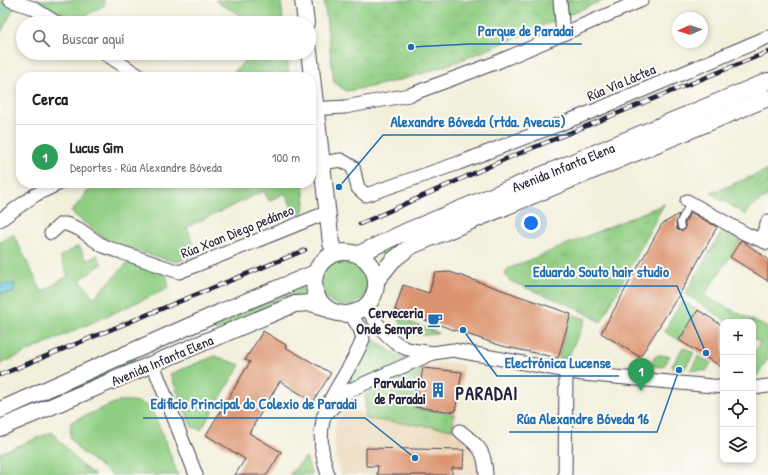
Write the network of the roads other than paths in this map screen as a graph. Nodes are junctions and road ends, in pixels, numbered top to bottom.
1 (10, 0) edge
2 (303, 0) edge
3 (560, 0) edge
4 (642, 0) edge
5 (46, 16) edge
6 (305, 16) edge
7 (563, 34) junction
8 (768, 36) edge
9 (115, 60) edge
10 (310, 60) edge
11 (133, 72) edge
12 (310, 72) edge
13 (768, 81) edge
14 (768, 98) edge
15 (316, 109) edge
16 (316, 127) edge
17 (322, 163) junction
18 (50, 188) edge
19 (689, 202) joint
20 (328, 212) junction
21 (0, 220) edge
22 (768, 221) edge
23 (681, 227) dead end
24 (51, 233) dead end
25 (764, 241) edge
26 (335, 253) junction
27 (359, 254) junction
28 (315, 273) junction
29 (376, 281) junction
30 (366, 306) junction
31 (325, 307) junction
32 (350, 313) junction
33 (433, 353) junction
34 (153, 364) junction
35 (566, 372) junction
36 (720, 386) edge
37 (768, 386) edge
38 (756, 388) edge
39 (0, 410) edge
40 (323, 417) junction
41 (0, 428) edge
42 (460, 431) dead end
43 (196, 475) edge
44 (328, 475) edge
45 (486, 475) edge
46 (565, 475) edge

1 - 5 street
2 - 6 street
3 - 7 street
4 - 7 street
7 - 15 street
8 - 17 street, Rúa Vía Láctea
9 - 11 street
10 - 12 street
13 - 27 street, Avenida Infanta Elena
14 - 29 street, Avenida Infanta Elena
16 - 17 street
17 - 20 street
18 - 21 street
19 - 23 lane
19 - 25 street
20 - 24 street, Rúa Xoan Diego pedáneo
20 - 26 street
22 - 25 street
26 - 27 street
26 - 28 street
27 - 29 street
28 - 31 street
28 - 39 street, Avenida Infanta Elena
29 - 30 street
30 - 32 street
30 - 33 street
31 - 32 street
31 - 34 street, Avenida Infanta Elena
32 - 40 street
33 - 35 street
33 - 40 street
34 - 41 street, Avenida Infanta Elena
34 - 43 street
35 - 36 street
35 - 46 street
37 - 38 street
40 - 44 street
42 - 45 street

